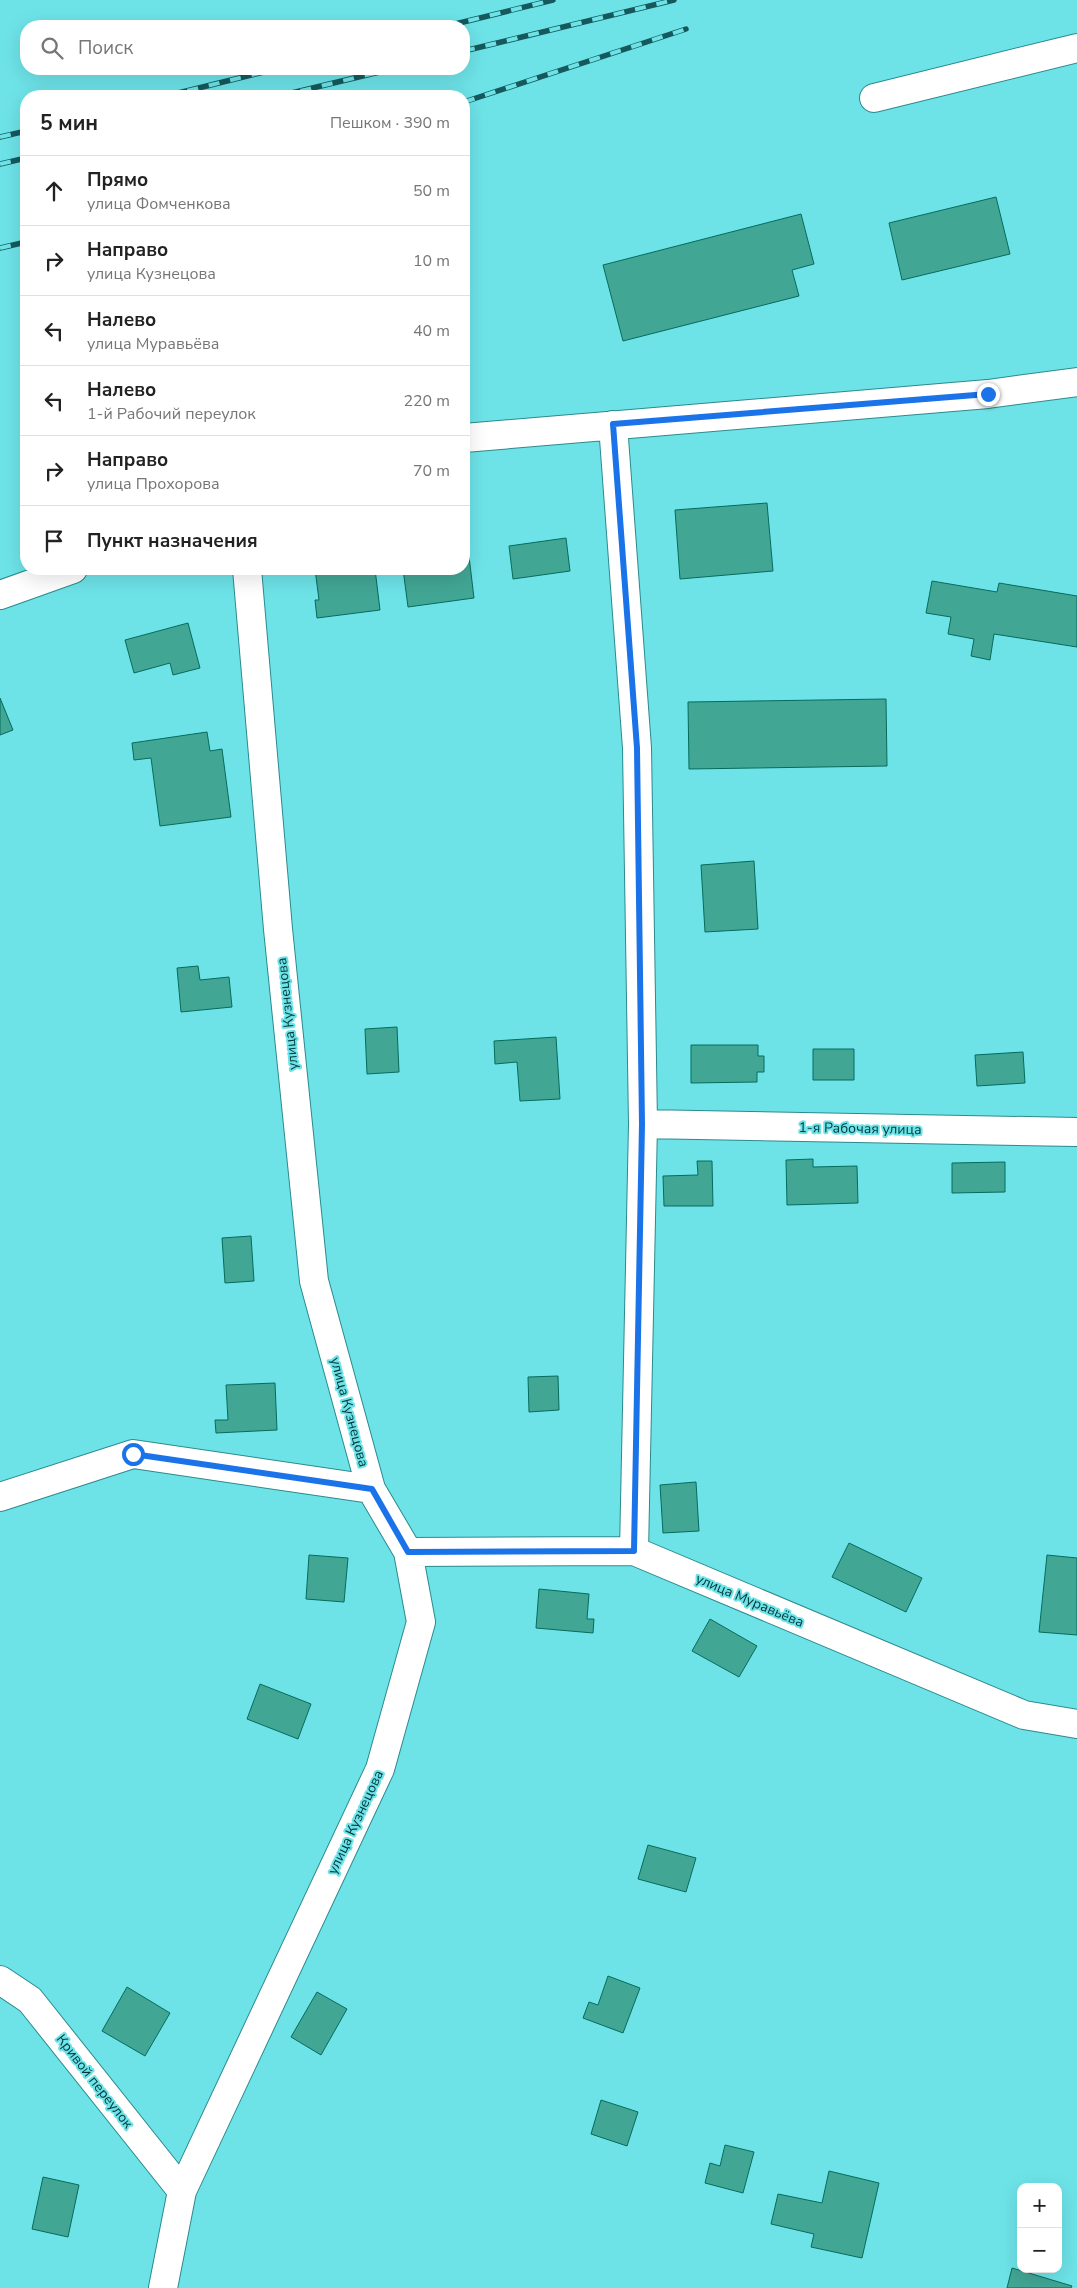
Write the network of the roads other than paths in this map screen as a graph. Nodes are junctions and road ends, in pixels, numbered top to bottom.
1 (1077, 48) edge
2 (874, 98) dead end
3 (1077, 382) edge
4 (613, 424) junction
5 (470, 437) edge
6 (56, 575) edge
7 (247, 575) edge
8 (0, 595) edge
9 (642, 1124) junction
10 (1077, 1132) edge
11 (372, 1489) junction
12 (0, 1497) edge
13 (634, 1551) junction
14 (408, 1552) junction
15 (1077, 1724) edge
16 (0, 1980) edge
17 (182, 2192) junction
18 (163, 2288) edge

1 - 2 street
3 - 4 street
4 - 5 street
4 - 9 street
6 - 8 street
7 - 11 street, улица Кузнецова
9 - 10 street, 1-я Рабочая улица
9 - 13 street
11 - 12 street
11 - 14 street, улица Кузнецова
13 - 14 street, улица Муравьёва
13 - 15 street, улица Муравьёва
14 - 17 street, улица Кузнецова
16 - 17 street, Кривой переулок
17 - 18 street, улица Кузнецова

